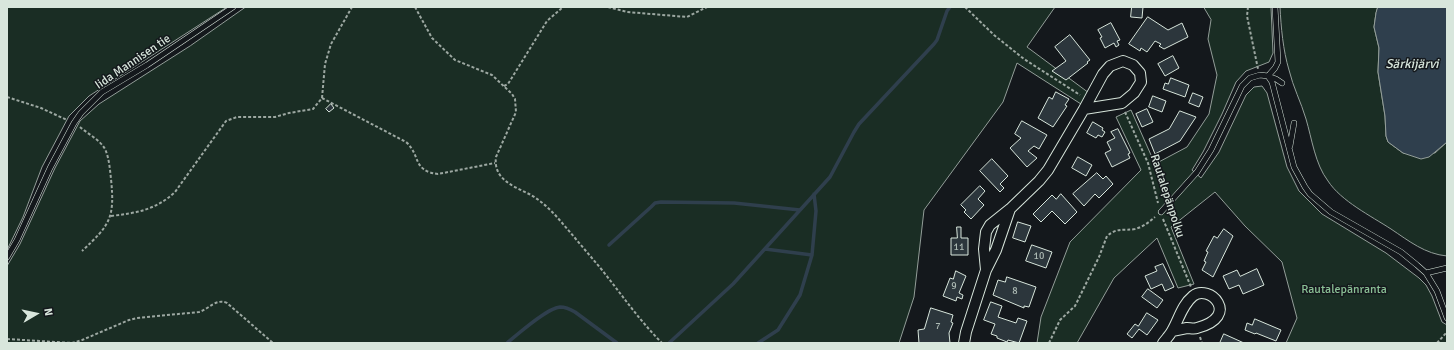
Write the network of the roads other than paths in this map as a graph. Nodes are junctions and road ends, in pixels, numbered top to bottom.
1 (233, 7) edge
2 (1275, 7) edge
3 (1268, 76) junction
4 (1282, 83) dead end
5 (1086, 105) junction
6 (1294, 123) dead end
7 (1290, 148) junction
8 (1010, 209) junction
9 (1161, 212) road end
10 (7, 257) edge
11 (1447, 268) edge
12 (986, 270) junction
13 (1426, 273) junction
14 (1447, 318) edge
15 (1172, 331) junction
16 (964, 343) edge
17 (1163, 343) edge

1 - 10 lane, Iida Mannisen tie
2 - 3 lane
3 - 4 lane
3 - 7 lane
3 - 9 lane
5 - 5 street
5 - 8 street
6 - 7 lane
7 - 13 lane
8 - 12 street
8 - 12 street
11 - 13 lane
12 - 16 street
13 - 14 lane
15 - 15 street
15 - 17 street

